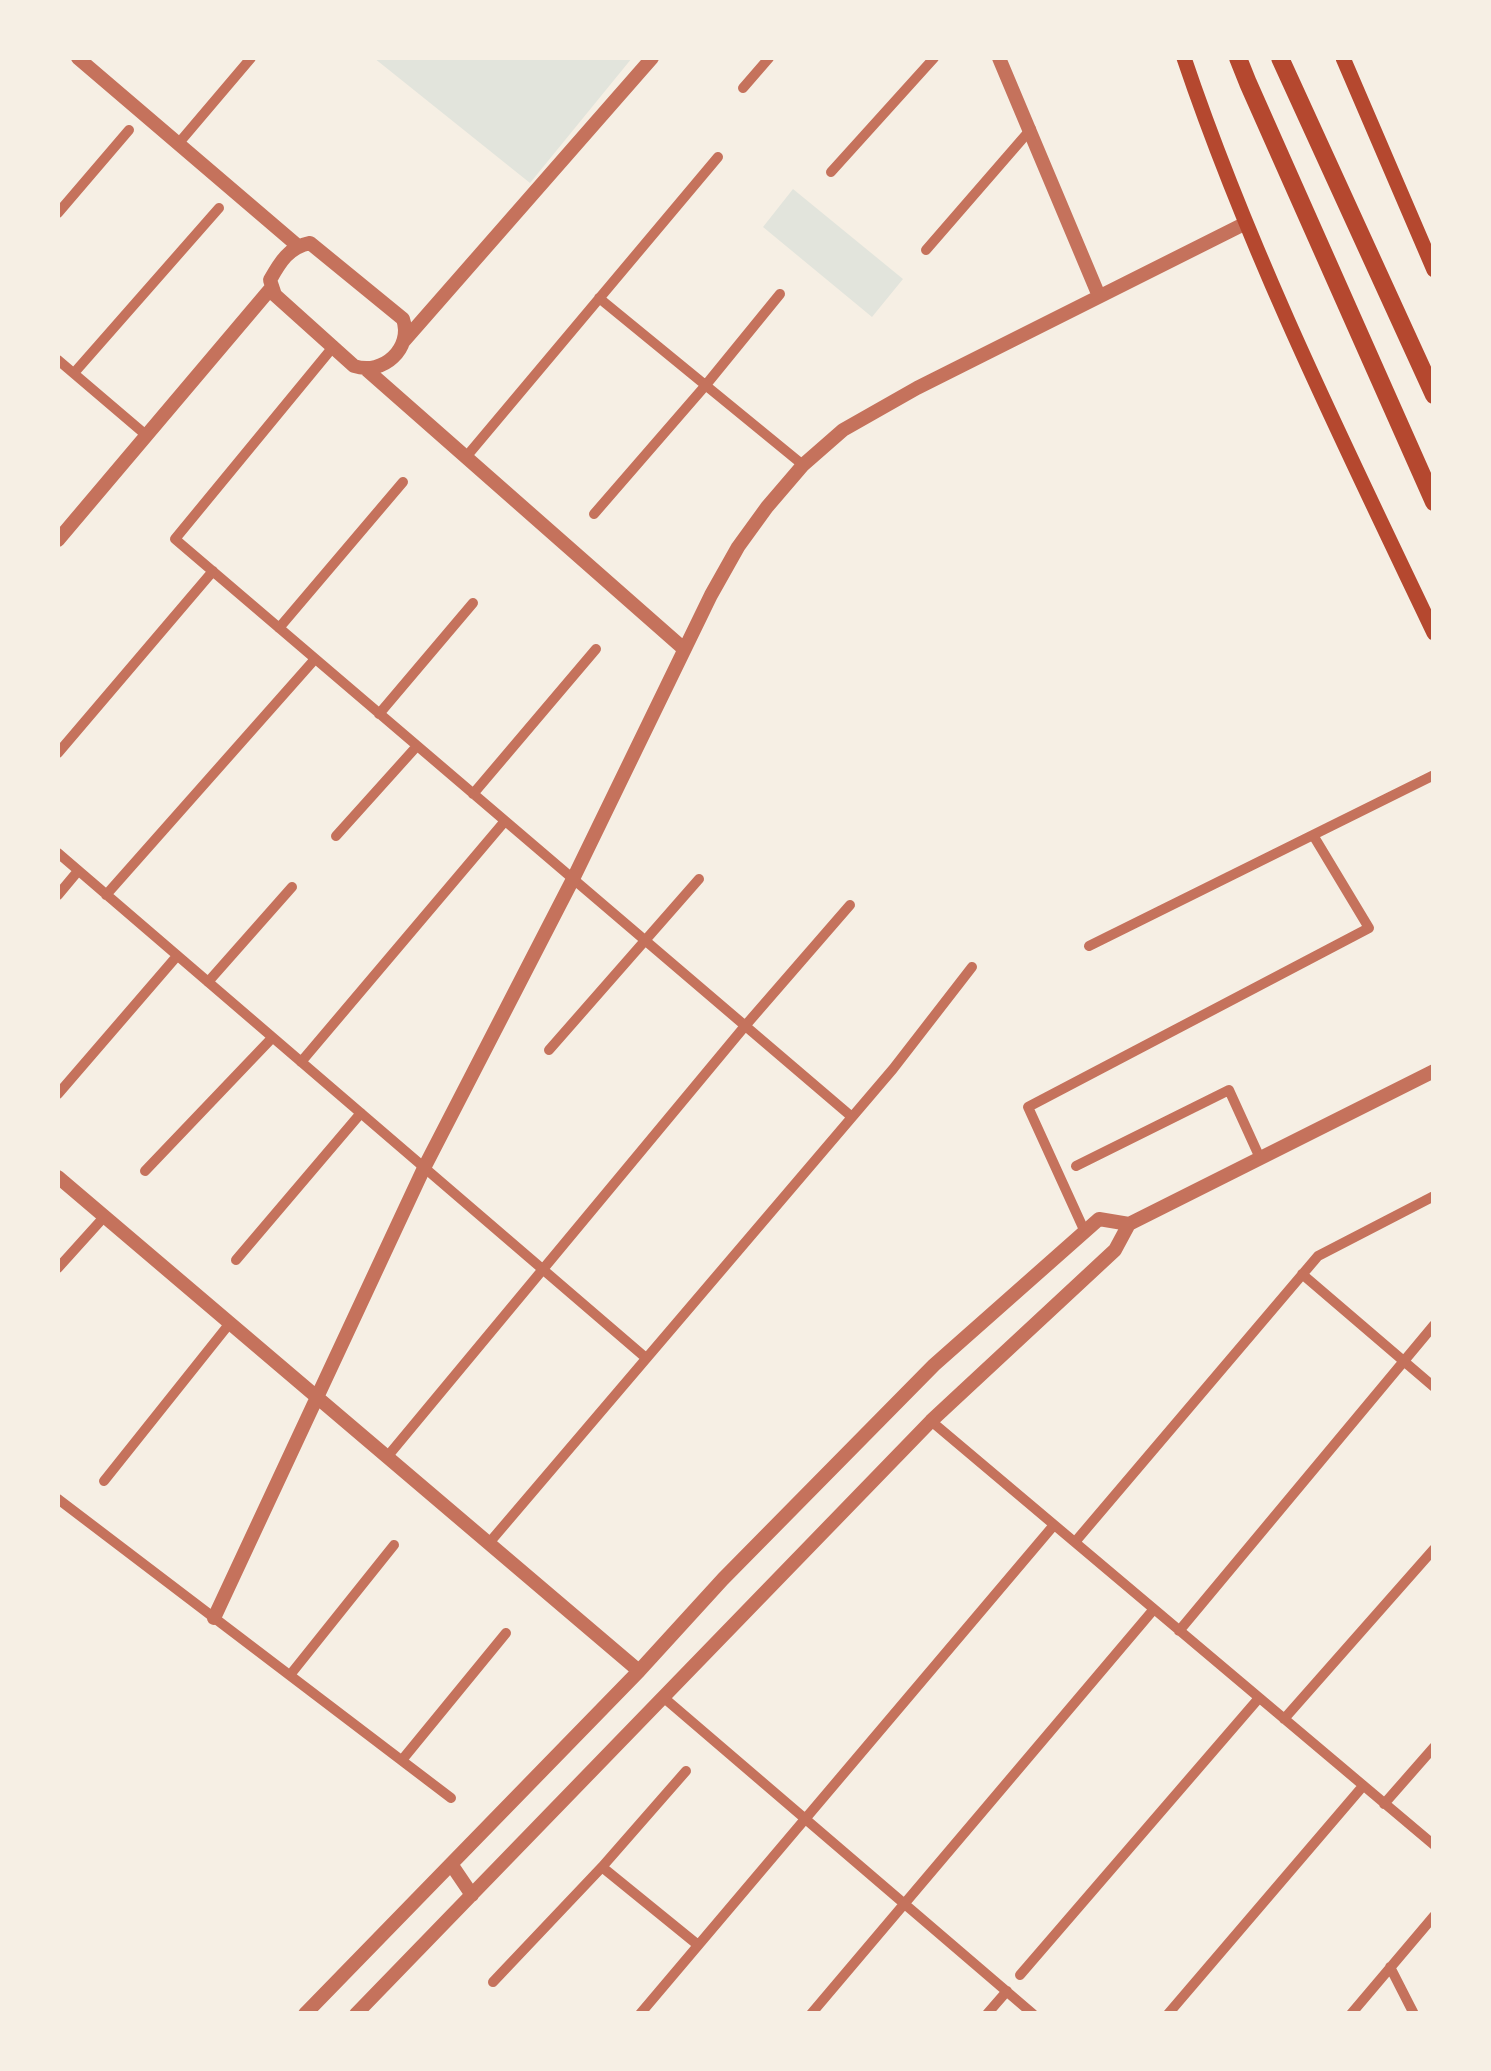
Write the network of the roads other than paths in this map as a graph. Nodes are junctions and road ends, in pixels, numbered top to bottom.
1 (78, 58) edge
2 (251, 58) edge
3 (652, 58) edge
4 (768, 58) edge
5 (934, 58) edge
6 (1000, 58) edge
7 (1184, 58) edge
8 (1238, 58) edge
9 (1280, 58) edge
10 (1343, 58) edge
11 (743, 88) dead end
12 (1031, 129) junction
13 (129, 130) dead end
14 (178, 144) junction
15 (718, 157) dead end
16 (831, 172) dead end
17 (219, 208) dead end
18 (58, 213) edge
19 (1246, 223) junction
20 (298, 246) junction
21 (926, 250) dead end
22 (1434, 270) edge
23 (272, 287) junction
24 (780, 294) dead end
25 (1099, 296) junction
26 (599, 298) junction
27 (404, 342) junction
28 (333, 347) junction
29 (58, 360) edge
30 (367, 370) junction
31 (74, 373) junction
32 (705, 386) junction
33 (1434, 395) edge
34 (146, 436) junction
35 (466, 457) junction
36 (803, 465) junction
37 (403, 482) dead end
38 (1434, 502) edge
39 (594, 514) dead end
40 (58, 540) edge
41 (213, 571) junction
42 (473, 604) dead end
43 (279, 628) junction
44 (1434, 632) edge
45 (596, 649) dead end
46 (684, 649) junction
47 (315, 659) junction
48 (379, 714) junction
49 (417, 746) junction
50 (58, 753) edge
51 (1434, 775) edge
52 (474, 794) junction
53 (506, 822) junction
54 (1313, 835) junction
55 (336, 836) dead end
56 (58, 853) edge
57 (78, 871) junction
58 (573, 879) junction
59 (699, 880) dead end
60 (292, 887) dead end
61 (58, 895) edge
62 (106, 895) junction
63 (850, 905) dead end
64 (644, 940) junction
65 (1089, 946) dead end
66 (177, 956) junction
67 (972, 967) dead end
68 (208, 982) junction
69 (745, 1026) junction
70 (272, 1038) junction
71 (549, 1050) dead end
72 (301, 1062) junction
73 (1434, 1070) edge
74 (58, 1094) edge
75 (361, 1113) junction
76 (852, 1117) junction
77 (1260, 1158) junction
78 (1076, 1166) dead end
79 (424, 1168) junction
80 (145, 1171) dead end
81 (58, 1177) edge
82 (1434, 1196) edge
83 (104, 1217) junction
84 (1129, 1224) junction
85 (1085, 1232) junction
86 (236, 1260) dead end
87 (58, 1268) edge
88 (542, 1270) junction
89 (1302, 1274) junction
90 (230, 1323) junction
91 (1434, 1325) edge
92 (646, 1358) junction
93 (1404, 1361) junction
94 (1434, 1387) edge
95 (316, 1397) junction
96 (931, 1422) junction
97 (387, 1456) junction
98 (104, 1481) dead end
99 (58, 1499) edge
100 (1054, 1525) junction
101 (1074, 1542) junction
102 (489, 1543) junction
103 (394, 1544) dead end
104 (1434, 1549) edge
105 (1154, 1609) junction
106 (214, 1618) junction
107 (1179, 1631) junction
108 (506, 1632) dead end
109 (639, 1671) junction
110 (290, 1675) junction
111 (663, 1697) junction
112 (1259, 1698) junction
113 (1284, 1720) junction
114 (1434, 1747) edge
115 (402, 1760) junction
116 (686, 1771) dead end
117 (1363, 1786) junction
118 (451, 1798) dead end
119 (1384, 1804) junction
120 (805, 1818) junction
121 (1434, 1845) edge
122 (451, 1864) junction
123 (602, 1867) junction
124 (472, 1894) junction
125 (904, 1903) junction
126 (1434, 1916) edge
127 (698, 1945) junction
128 (1390, 1967) junction
129 (1020, 1975) dead end
130 (493, 1982) dead end
131 (1007, 1991) junction
132 (305, 2014) edge
133 (356, 2014) edge
134 (640, 2014) edge
135 (810, 2014) edge
136 (987, 2014) edge
137 (1033, 2014) edge
138 (1168, 2014) edge
139 (1351, 2014) edge
140 (1414, 2014) edge

1 - 14 street
2 - 14 street
3 - 27 street
4 - 11 street
5 - 16 street
6 - 12 street
7 - 19 main road
8 - 38 main road
9 - 33 main road
10 - 22 main road
12 - 21 street
12 - 25 street
13 - 18 street
14 - 20 street
15 - 26 street
17 - 31 street
19 - 25 street
19 - 44 main road
20 - 23 street
20 - 27 street
23 - 28 street
23 - 34 street
24 - 32 street
25 - 36 street
26 - 32 street
26 - 35 street
27 - 30 street
28 - 30 street
28 - 41 street
29 - 31 street
30 - 35 street
31 - 34 street
32 - 36 street
32 - 39 street
34 - 40 street
35 - 46 street
36 - 46 street
37 - 43 street
41 - 43 street
41 - 50 street
42 - 48 street
43 - 47 street
45 - 52 street
46 - 58 street
47 - 48 street
47 - 62 street
48 - 49 street
49 - 52 street
49 - 55 street
51 - 54 street
52 - 53 street
53 - 58 street
53 - 72 street
54 - 65 street
54 - 85 street
56 - 57 street
57 - 61 street
57 - 62 street
58 - 64 street
58 - 79 street
59 - 64 street
60 - 68 street
62 - 66 street
63 - 69 street
64 - 69 street
64 - 71 street
66 - 68 street
66 - 74 street
67 - 76 street
68 - 70 street
69 - 76 street
69 - 88 street
70 - 72 street
70 - 80 street
72 - 75 street
73 - 77 street
75 - 79 street
75 - 86 street
76 - 92 street
77 - 78 street
77 - 84 street
79 - 88 street
79 - 95 street
81 - 83 street
82 - 89 street
83 - 87 street
83 - 90 street
84 - 85 street
84 - 96 street
85 - 109 street
88 - 92 street
88 - 97 street
89 - 93 street
89 - 101 street
90 - 95 street
90 - 98 street
91 - 93 street
92 - 102 street
93 - 94 street
93 - 107 street
95 - 97 street
95 - 106 street
96 - 100 street
96 - 111 street
97 - 102 street
99 - 106 street
100 - 101 street
100 - 120 street
101 - 105 street
102 - 109 street
103 - 110 street
104 - 113 street
105 - 107 street
105 - 125 street
106 - 110 street
107 - 112 street
108 - 115 street
109 - 122 street
110 - 115 street
111 - 120 street
111 - 124 street
112 - 113 street
112 - 129 street
113 - 117 street
114 - 119 street
115 - 118 street
116 - 123 street
117 - 119 street
117 - 138 street
119 - 121 street
120 - 125 street
120 - 127 street
122 - 124 street
122 - 132 street
123 - 127 street
123 - 130 street
124 - 133 street
125 - 131 street
125 - 135 street
126 - 128 street
127 - 134 street
128 - 139 street
128 - 140 street
131 - 136 street
131 - 137 street

